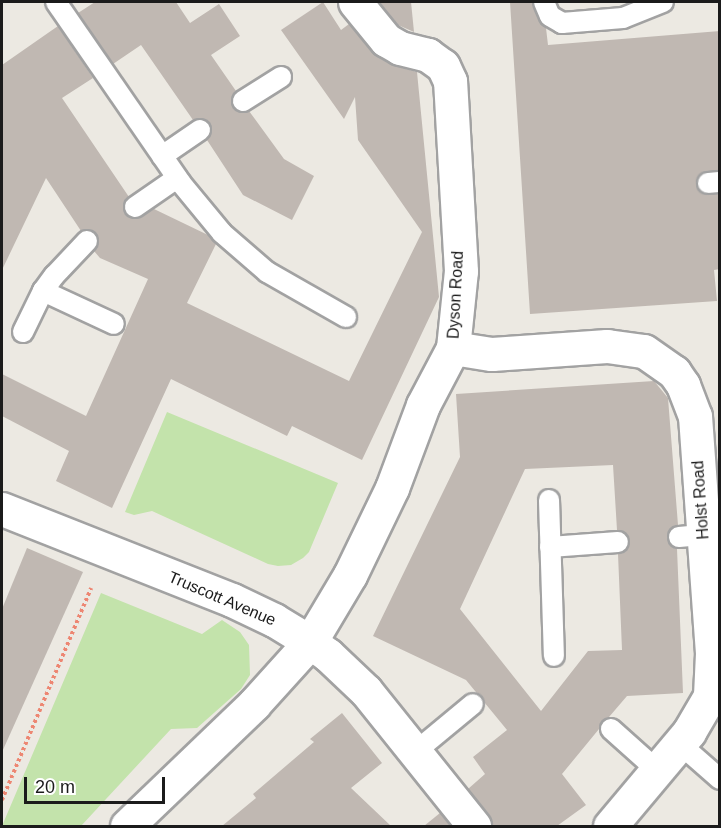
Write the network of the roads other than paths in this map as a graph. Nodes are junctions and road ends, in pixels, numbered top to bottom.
1 (56, 2) edge
2 (355, 2) edge
3 (544, 2) edge
4 (663, 2) edge
5 (281, 76) dead end
6 (243, 101) dead end
7 (200, 130) dead end
8 (162, 156) junction
9 (177, 178) junction
10 (135, 207) dead end
11 (87, 241) dead end
12 (43, 291) junction
13 (346, 317) dead end
14 (114, 324) dead end
15 (23, 332) dead end
16 (453, 348) junction
17 (549, 501) dead end
18 (2, 509) edge
19 (618, 542) dead end
20 (550, 548) junction
21 (310, 642) junction
22 (554, 656) dead end
23 (473, 704) dead end
24 (612, 729) dead end
25 (680, 744) junction
26 (415, 752) junction
27 (658, 771) junction
28 (720, 779) edge
29 (127, 826) edge
30 (474, 826) edge
31 (610, 826) edge

1 - 8 lane
2 - 16 street, Dyson Road
3 - 4 lane
5 - 6 lane
7 - 8 lane
8 - 9 lane
9 - 10 lane
9 - 13 lane
11 - 12 lane
12 - 14 lane
12 - 15 lane
16 - 21 street, Dyson Road
16 - 25 street, Holst Road
17 - 20 lane
18 - 21 street, Truscott Avenue
19 - 20 lane
20 - 22 lane
21 - 26 street, Truscott Avenue
21 - 29 street, Dyson Road
23 - 26 lane
24 - 27 lane
25 - 27 street, Holst Road
25 - 28 lane
26 - 30 street, Truscott Avenue
27 - 31 street, Holst Road

